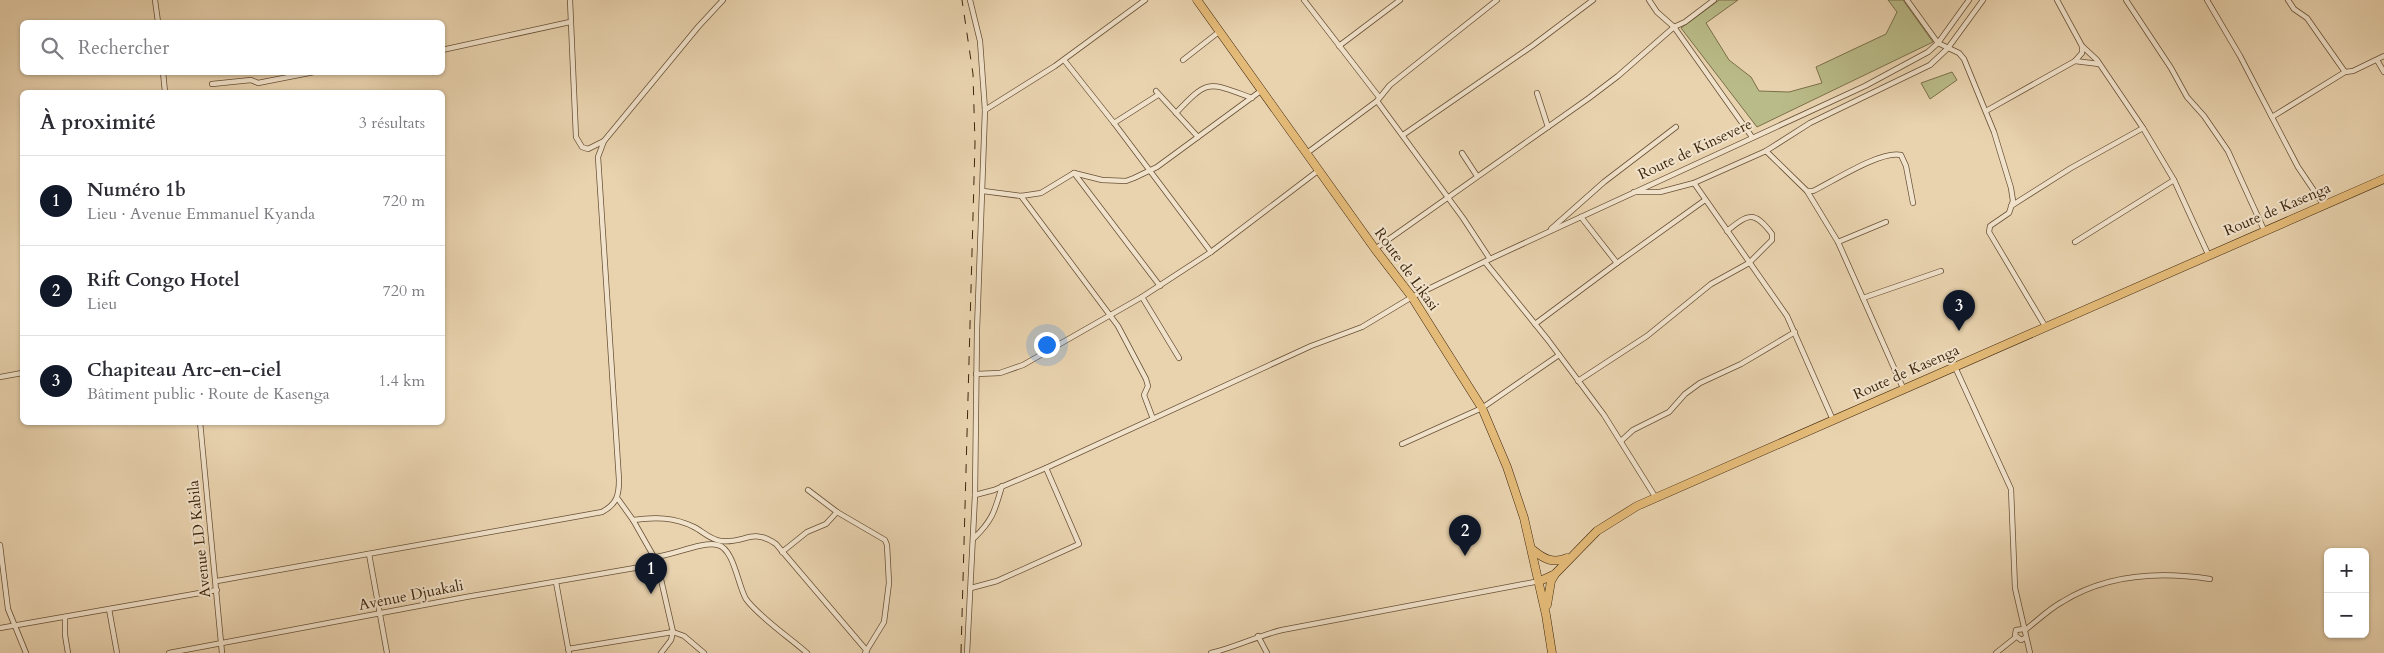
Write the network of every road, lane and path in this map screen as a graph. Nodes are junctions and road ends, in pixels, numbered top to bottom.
1 (156, 0) edge
2 (570, 0) edge
3 (723, 0) edge
4 (970, 0) edge
5 (1145, 0) edge
6 (1197, 0) edge
7 (1304, 0) edge
8 (1400, 0) edge
9 (1497, 0) edge
10 (1593, 0) edge
11 (1649, 0) edge
12 (1714, 0) edge
13 (1907, 0) edge
14 (1969, 0) edge
15 (1983, 0) edge
16 (2057, 0) edge
17 (2135, 0) edge
18 (2207, 0) edge
19 (2288, 0) edge
20 (2127, 1) edge
21 (158, 20) edge
22 (570, 22) junction
23 (1674, 27) junction
24 (1220, 31) junction
25 (1938, 43) junction
26 (1339, 46) junction
27 (2082, 46) junction
28 (1948, 48) junction
29 (445, 49) edge
30 (2384, 56) edge
31 (1064, 60) junction
32 (1183, 60) dead end
33 (2377, 60) junction
34 (2074, 61) junction
35 (2100, 64) junction
36 (2345, 72) junction
37 (2384, 72) edge
38 (163, 75) edge
39 (299, 75) edge
40 (212, 84) dead end
41 (165, 90) edge
42 (1262, 90) junction
43 (1537, 93) dead end
44 (1252, 98) junction
45 (1378, 99) junction
46 (985, 110) junction
47 (1986, 111) junction
48 (1176, 113) junction
49 (2272, 117) junction
50 (1114, 123) junction
51 (1548, 126) junction
52 (1676, 127) dead end
53 (2143, 128) junction
54 (1403, 135) junction
55 (1198, 137) junction
56 (1752, 137) junction
57 (604, 141) junction
58 (1766, 151) junction
59 (1307, 153) junction
60 (1462, 153) dead end
61 (1319, 170) junction
62 (1149, 171) junction
63 (1074, 172) junction
64 (1477, 176) junction
65 (2384, 179) edge
66 (2174, 180) junction
67 (1694, 183) junction
68 (983, 191) junction
69 (1807, 191) junction
70 (1633, 192) junction
71 (1021, 196) junction
72 (1448, 197) junction
73 (1705, 200) junction
74 (1913, 203) dead end
75 (2323, 204) junction
76 (2011, 206) junction
77 (1581, 217) junction
78 (1886, 222) dead end
79 (2264, 230) junction
80 (1727, 231) junction
81 (1549, 232) junction
82 (1838, 242) junction
83 (2075, 242) dead end
84 (1376, 249) junction
85 (1211, 252) junction
86 (2208, 254) junction
87 (1490, 259) junction
88 (1484, 262) junction
89 (1617, 263) junction
90 (1749, 263) junction
91 (1941, 271) dead end
92 (1160, 286) junction
93 (1412, 297) junction
94 (1142, 298) junction
95 (1864, 298) junction
96 (1110, 316) junction
97 (1535, 324) junction
98 (2045, 326) junction
99 (1795, 332) junction
100 (1559, 355) junction
101 (1178, 358) dead end
102 (1954, 366) junction
103 (20, 373) edge
104 (976, 374) junction
105 (0, 376) edge
106 (1578, 381) junction
107 (1903, 388) junction
108 (1482, 408) junction
109 (1154, 418) junction
110 (1833, 420) junction
111 (200, 425) edge
112 (1621, 441) junction
113 (1402, 444) dead end
114 (1046, 468) junction
115 (1002, 486) junction
116 (808, 490) dead end
117 (976, 495) junction
118 (1656, 498) junction
119 (618, 499) junction
120 (837, 512) junction
121 (633, 520) junction
122 (974, 538) junction
123 (718, 543) junction
124 (0, 544) edge
125 (1533, 550) junction
126 (782, 552) junction
127 (369, 554) junction
128 (654, 557) junction
129 (1569, 558) junction
130 (658, 564) junction
131 (1555, 574) junction
132 (2210, 579) dead end
133 (217, 581) junction
134 (556, 582) junction
135 (1540, 582) junction
136 (971, 588) junction
137 (217, 590) junction
138 (109, 609) junction
139 (380, 614) junction
140 (1546, 615) junction
141 (65, 617) junction
142 (14, 626) junction
143 (0, 628) edge
144 (2024, 629) junction
145 (673, 632) junction
146 (1258, 636) junction
147 (2016, 637) junction
148 (2025, 638) junction
149 (221, 643) junction
150 (568, 651) edge
151 (866, 652) edge
152 (26, 653) edge
153 (68, 653) edge
154 (117, 653) edge
155 (169, 653) edge
156 (222, 653) edge
157 (387, 653) edge
158 (661, 653) edge
159 (704, 653) edge
160 (807, 653) edge
161 (967, 653) edge
162 (1211, 653) edge
163 (1267, 653) edge
164 (1552, 653) edge
165 (1996, 653) edge
166 (2030, 653) edge

1 - 21 street
2 - 22 street
3 - 57 street
4 - 46 street
5 - 31 street
6 - 24 highway, Route de Likasi
7 - 26 street
8 - 26 street
9 - 45 street
10 - 54 street
11 - 23 street
12 - 23 street
13 - 25 street
14 - 25 street, Route de Kinsevere
15 - 28 street
16 - 27 street
17 - 20 street
18 - 49 street
19 - 36 street
20 - 79 street
22 - 29 street
22 - 57 street
23 - 51 street
23 - 56 street
24 - 32 street
24 - 42 highway, Route de Likasi
25 - 28 street
25 - 56 street, Route de Kinsevere
26 - 45 street
27 - 34 street
27 - 35 street
28 - 47 street
28 - 58 street
30 - 33 street
31 - 46 street
31 - 50 street
33 - 36 street
33 - 37 street
34 - 35 street
34 - 47 street
35 - 53 street
36 - 49 street
38 - 41 street
39 - 40 street
42 - 44 street
42 - 59 highway, Route de Likasi
43 - 51 street
44 - 48 street
44 - 55 street
45 - 54 street
45 - 59 street
46 - 68 street
47 - 76 street
48 - 50 street
48 - 55 street
49 - 75 street
50 - 62 street
51 - 64 street
52 - 81 street
53 - 66 street
53 - 76 street
54 - 72 street
55 - 62 street
56 - 70 street, Route de Kinsevere
57 - 119 street
58 - 67 street
58 - 69 street
59 - 61 highway, Route de Likasi
60 - 64 street
61 - 84 highway, Route de Likasi
61 - 85 street
62 - 63 street
62 - 85 street
63 - 71 street
63 - 92 street
64 - 72 street
65 - 75 highway, Route de Kasenga
66 - 83 street
66 - 86 street
67 - 70 street
67 - 73 street
68 - 71 street
68 - 104 street
69 - 74 street
69 - 82 street
70 - 77 street, Route de Kinsevere
71 - 96 street
72 - 84 street
72 - 87 street
73 - 80 street
73 - 89 street
75 - 79 highway, Route de Kasenga
76 - 98 street
77 - 81 street, Route de Kinsevere
77 - 89 street
78 - 82 street
79 - 86 highway, Route de Kasenga
80 - 90 street
80 - 90 street
81 - 87 street, Route de Kinsevere
82 - 95 street
84 - 93 highway, Route de Likasi
85 - 92 street
86 - 98 highway, Route de Kasenga
87 - 88 street, Route de Kinsevere
88 - 93 street, Route de Kinsevere
88 - 97 street
89 - 97 street
90 - 99 street
90 - 106 street
91 - 95 street
92 - 94 street
93 - 108 highway, Route de Likasi
93 - 109 street, Route de Kinsevere
94 - 96 street
94 - 101 street
95 - 107 street
96 - 104 street
96 - 109 street
97 - 100 street
98 - 102 highway, Route de Kasenga
99 - 110 street
99 - 112 street
100 - 106 street
100 - 108 street
102 - 107 highway, Route de Kasenga
102 - 144 street
103 - 105 street
104 - 117 street
106 - 112 street
107 - 110 highway, Route de Kasenga
108 - 113 street
108 - 125 highway, Route de Likasi
109 - 114 street, Route de Kinsevere
110 - 118 highway, Route de Kasenga
111 - 133 street, Avenue LD Kabila
112 - 118 street
114 - 115 street, Route de Kinsevere
114 - 136 street
115 - 117 street, Route de Kinsevere
115 - 122 street
116 - 120 street
117 - 122 street
118 - 129 highway, Route de Kasenga
119 - 121 street
119 - 127 street
120 - 126 street
120 - 151 street
121 - 123 street
121 - 128 street
122 - 136 street
123 - 126 street
123 - 128 street
123 - 160 street
124 - 142 street
125 - 129 highway
125 - 135 highway, Route de Likasi
126 - 151 street
127 - 133 street
127 - 139 street
128 - 130 street
129 - 131 highway, Route de Kasenga
130 - 134 street, Avenue Djuakali
130 - 145 street
131 - 135 highway, Route de Kasenga
131 - 140 highway
132 - 144 street
133 - 137 street, Avenue LD Kabila
134 - 139 street, Avenue Djuakali
134 - 150 street
135 - 140 highway, Route de Likasi
135 - 146 street
136 - 161 street
137 - 138 street
137 - 149 street, Avenue LD Kabila
138 - 141 street
138 - 154 street
139 - 149 street, Avenue Djuakali
139 - 157 street
140 - 164 highway, Route de Likasi
141 - 142 street
141 - 153 street
142 - 143 street
142 - 152 street
144 - 147 street
144 - 148 street
145 - 150 street
145 - 158 street
145 - 159 street
146 - 162 street
146 - 163 street
147 - 148 street
147 - 165 street
148 - 166 street
149 - 155 street, Avenue Djuakali
149 - 156 street, Avenue LD Kabila

